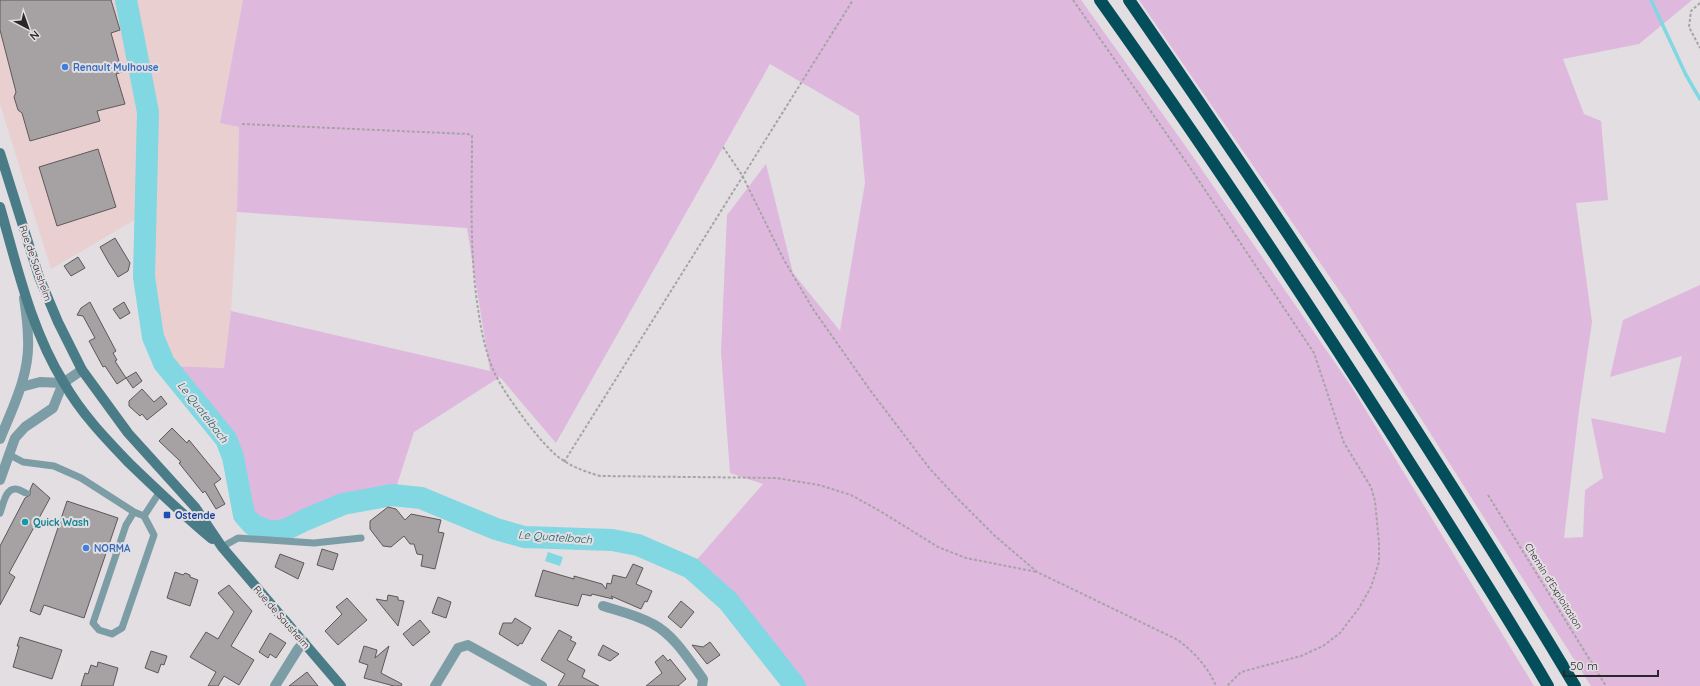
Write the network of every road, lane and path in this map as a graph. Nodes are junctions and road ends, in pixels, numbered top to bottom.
1 (853, 0) edge
2 (1073, 0) edge
3 (1100, 0) edge
4 (1129, 0) edge
5 (1700, 3) edge
6 (1700, 48) edge
7 (242, 124) dead end
8 (723, 147) dead end
9 (0, 153) edge
10 (742, 175) junction
11 (0, 207) edge
12 (23, 286) junction
13 (82, 370) junction
14 (63, 383) junction
15 (21, 387) junction
16 (0, 440) edge
17 (4, 452) edge
18 (564, 462) junction
19 (0, 480) edge
20 (26, 493) dead end
21 (159, 493) junction
22 (1488, 495) dead end
23 (134, 512) junction
24 (0, 513) edge
25 (144, 516) junction
26 (361, 538) dead end
27 (222, 547) junction
28 (1037, 572) junction
29 (602, 606) dead end
30 (304, 642) junction
31 (275, 686) edge
32 (340, 686) edge
33 (435, 686) edge
34 (542, 686) edge
35 (702, 686) edge
36 (1216, 686) edge
37 (1227, 686) edge
38 (1548, 686) edge
39 (1575, 686) edge
40 (1606, 686) edge

1 - 10 path
2 - 37 path
3 - 38 highway
4 - 39 highway
5 - 6 path
7 - 18 path
8 - 10 path
9 - 13 main road, Rue de Sausheim
10 - 18 path
10 - 28 path
11 - 12 main road, Rue de Sausheim
12 - 14 main road, Rue de Sausheim
12 - 15 street
13 - 14 street
13 - 27 main road, Rue de Sausheim
14 - 15 street
14 - 17 street
14 - 21 main road, Rue de Sausheim
15 - 16 street
17 - 19 street
17 - 23 lane
18 - 28 path
20 - 24 lane
21 - 25 lane
21 - 27 main road, Rue de Sausheim
22 - 40 path, Chemin d'Exploitation
23 - 25 lane
23 - 25 lane
26 - 27 lane
27 - 30 main road, Rue de Sausheim
28 - 36 path
29 - 35 street
30 - 31 street
30 - 32 main road, Rue de Sausheim
33 - 34 street

